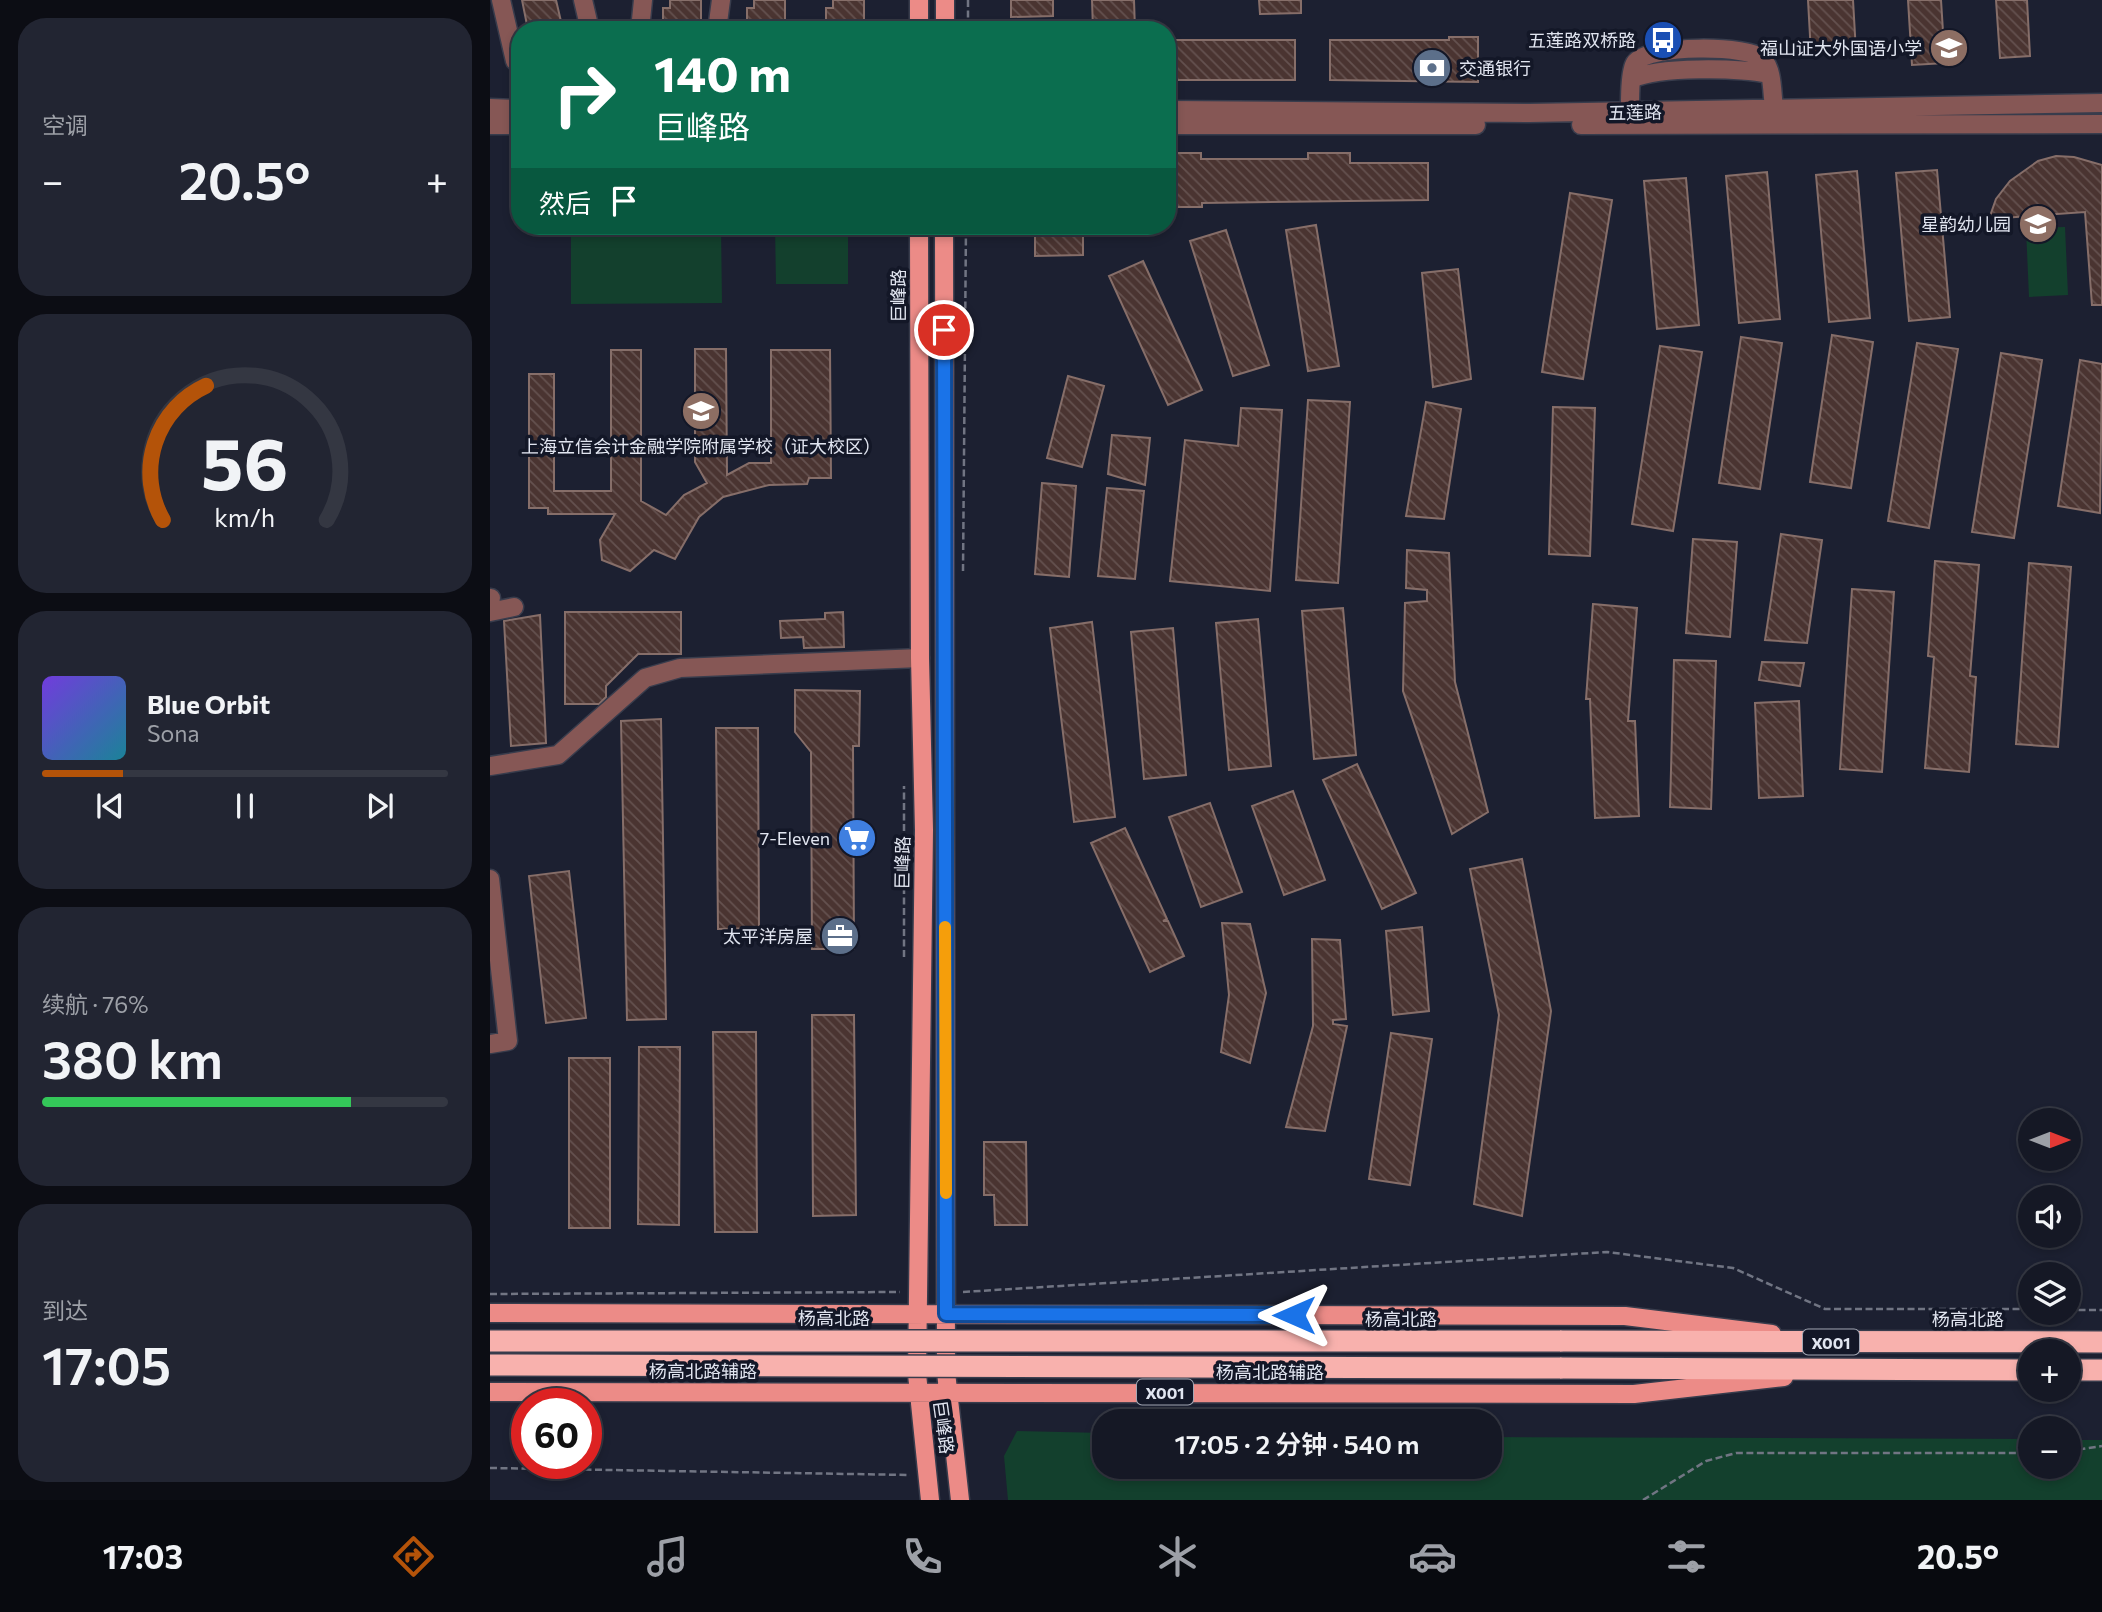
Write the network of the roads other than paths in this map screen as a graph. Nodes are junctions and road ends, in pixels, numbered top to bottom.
1 (501, 0) edge
2 (583, 0) edge
3 (643, 0) edge
4 (721, 0) edge
5 (919, 0) edge
6 (945, 0) edge
7 (588, 21) edge
8 (641, 21) edge
9 (718, 21) edge
10 (919, 21) edge
11 (945, 21) edge
12 (511, 44) edge
13 (2102, 103) edge
14 (490, 108) edge
15 (511, 109) edge
16 (1176, 110) edge
17 (1630, 118) junction
18 (1776, 118) junction
19 (2102, 124) edge
20 (490, 125) edge
21 (511, 125) edge
22 (1176, 125) edge
23 (919, 235) edge
24 (944, 235) edge
25 (514, 607) dead end
26 (490, 612) edge
27 (920, 658) junction
28 (490, 766) edge
29 (490, 879) edge
30 (493, 921) edge
31 (490, 1044) edge
32 (490, 1313) edge
33 (911, 1313) junction
34 (946, 1314) junction
35 (490, 1341) edge
36 (1838, 1342) junction
37 (2102, 1342) edge
38 (490, 1365) edge
39 (2018, 1370) edge
40 (2081, 1370) edge
41 (2102, 1370) edge
42 (1839, 1371) junction
43 (490, 1392) edge
44 (918, 1392) junction
45 (948, 1392) junction
46 (930, 1500) edge
47 (960, 1500) edge

1 - 12 street
2 - 7 street
3 - 8 street
4 - 9 street
5 - 10 main road
6 - 11 main road
13 - 18 street, 五莲路
14 - 15 street
16 - 17 street, 五莲路
17 - 18 street, 五莲路
17 - 18 street
17 - 22 street, 五莲路
18 - 19 street, 五莲路
20 - 21 street
23 - 27 main road, 巨峰路
24 - 34 main road, 巨峰路
25 - 26 street
27 - 28 street
27 - 33 main road, 巨峰路
29 - 30 street
30 - 31 street
32 - 33 main road, X001
33 - 34 main road, X001
33 - 44 main road, 巨峰路
34 - 36 main road, X001
34 - 45 main road, 巨峰路
35 - 36 highway, 杨高北路 / X001, bridge
36 - 37 highway, 杨高北路 / X001
38 - 42 highway, X001, bridge
39 - 42 highway, X001
40 - 41 highway
42 - 45 main road, 杨高北路辅路 / X001
43 - 44 main road, 杨高北路辅路 / X001
44 - 45 main road, 杨高北路辅路 / X001
44 - 46 main road, 巨峰路
45 - 47 main road, 巨峰路

